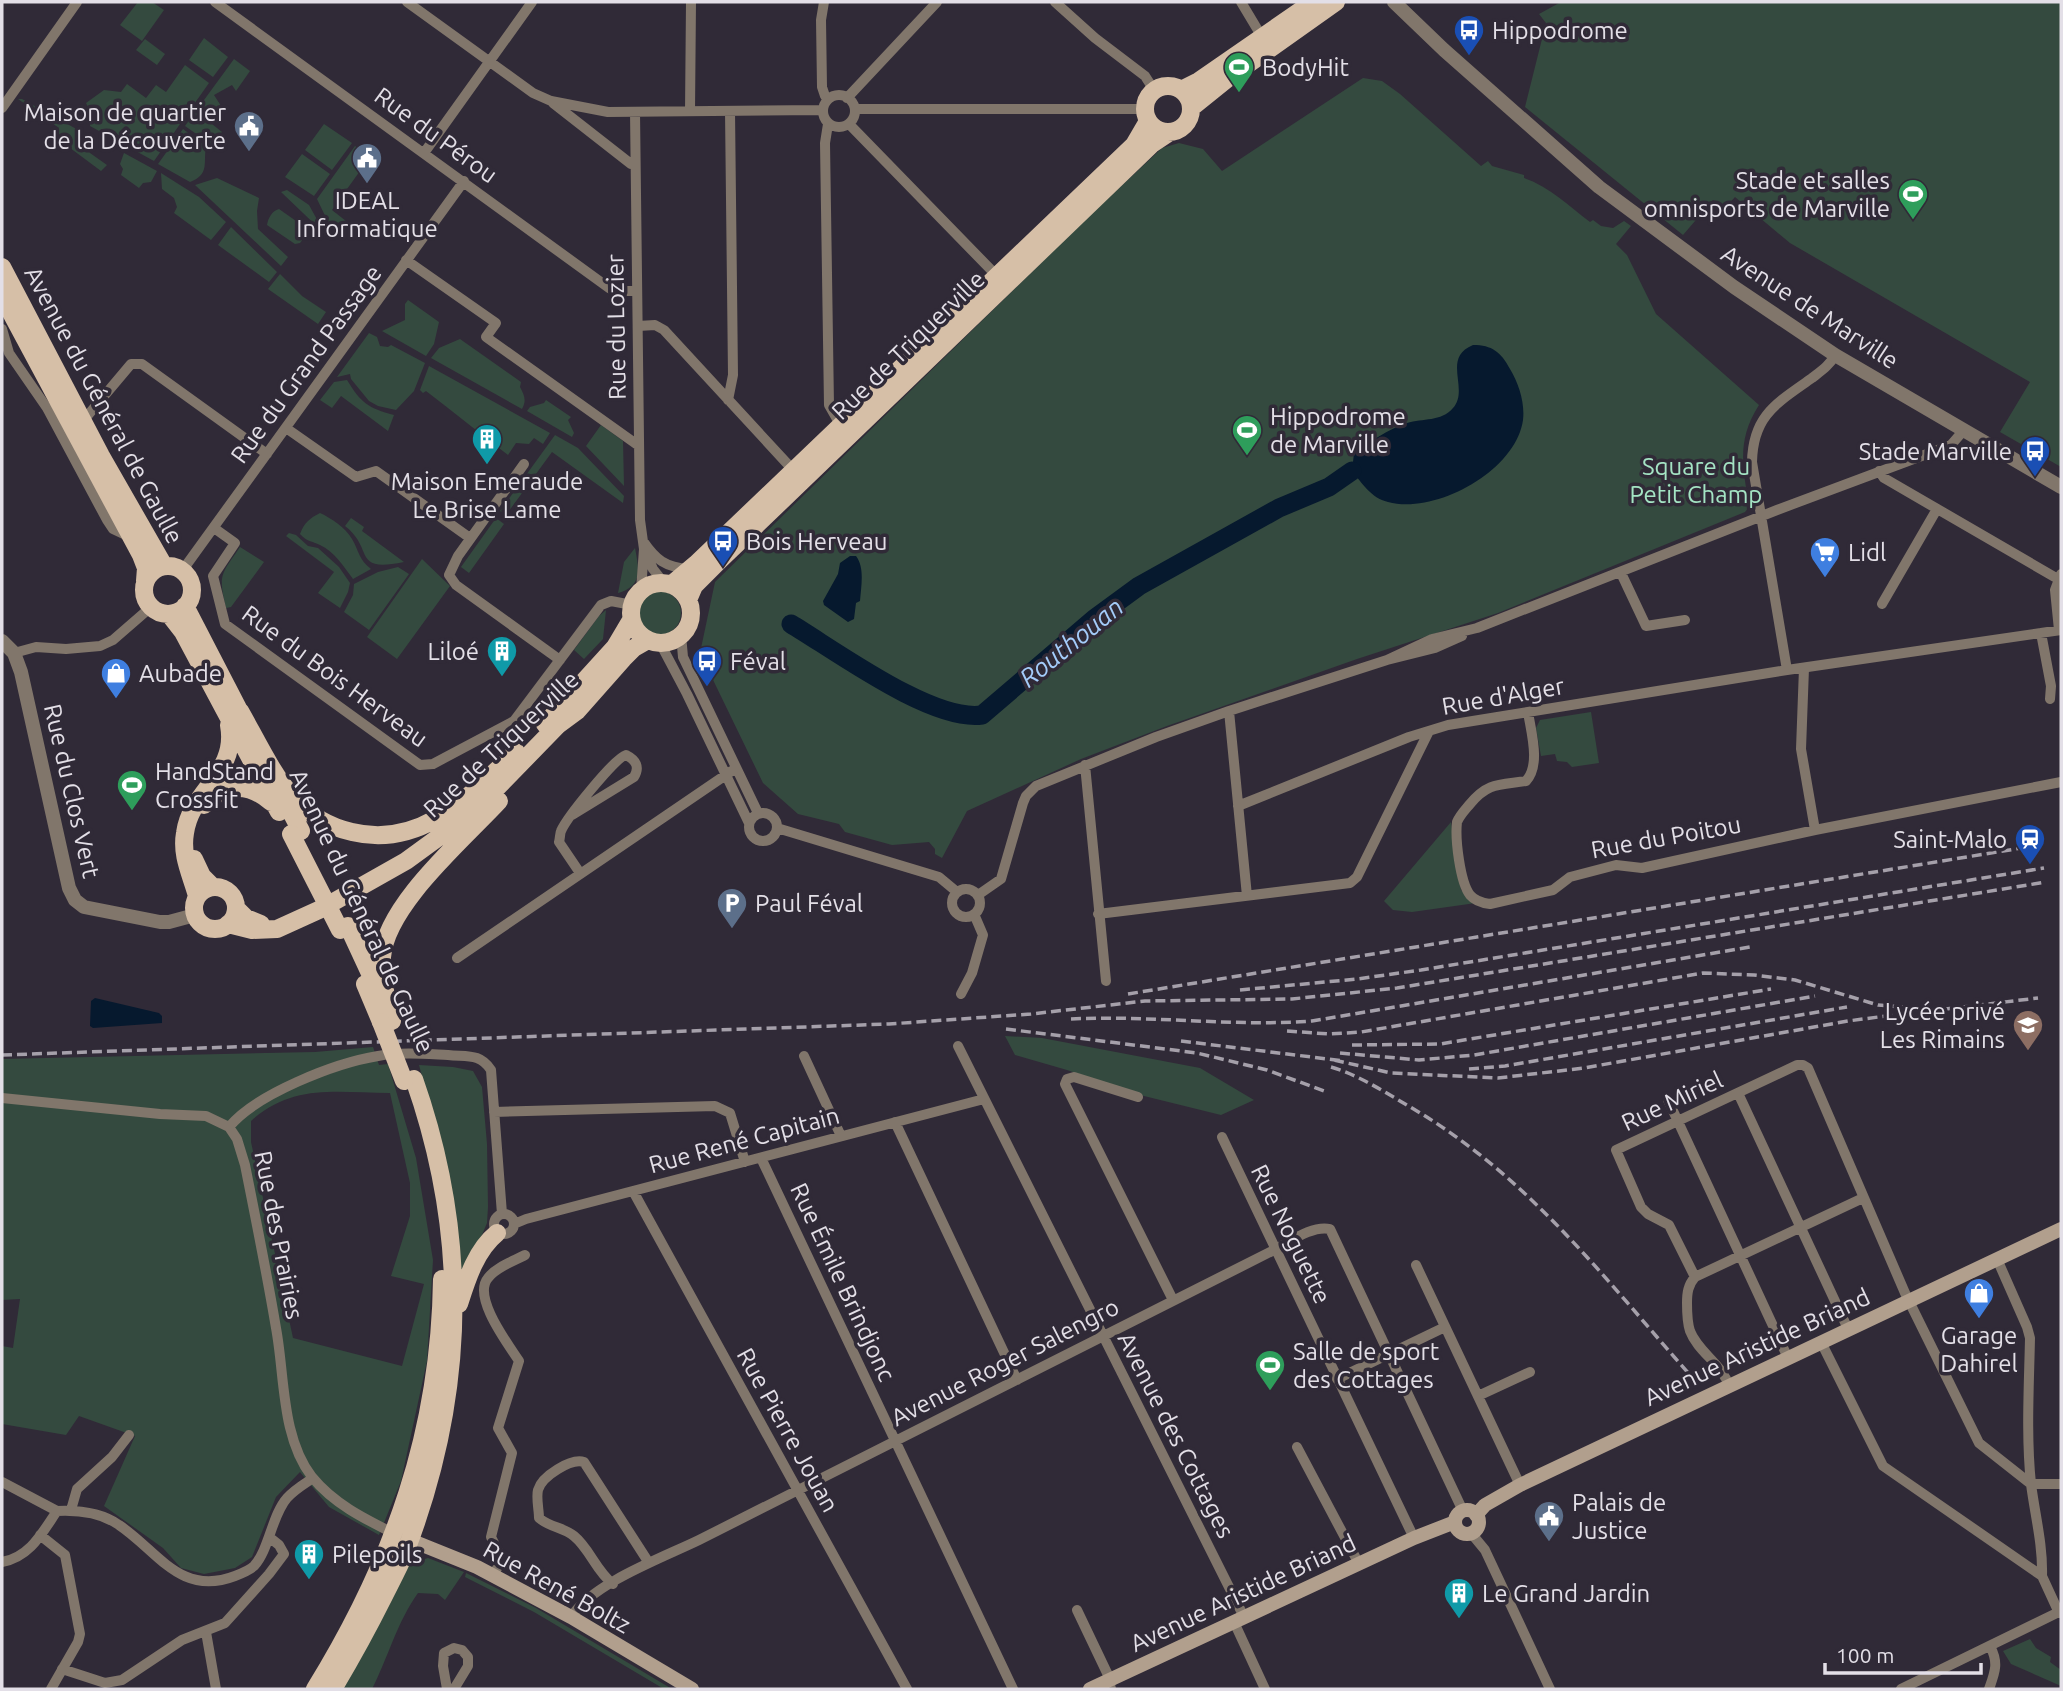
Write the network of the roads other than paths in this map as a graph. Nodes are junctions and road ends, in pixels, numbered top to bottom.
1 (77, 2) edge
2 (215, 2) edge
3 (407, 2) edge
4 (532, 2) edge
5 (691, 2) edge
6 (824, 2) edge
7 (937, 2) edge
8 (1055, 2) edge
9 (1241, 2) edge
10 (1313, 2) edge
11 (1336, 2) edge
12 (1394, 2) edge
13 (1262, 37) junction
14 (489, 61) junction
15 (1154, 90) junction
16 (1181, 90) junction
17 (830, 98) junction
18 (847, 98) junction
19 (551, 101) junction
20 (2, 108) edge
21 (1191, 108) junction
22 (855, 109) junction
23 (822, 110) junction
24 (690, 111) junction
25 (730, 111) junction
26 (635, 112) junction
27 (1146, 115) junction
28 (828, 124) junction
29 (849, 124) junction
30 (1170, 132) junction
31 (424, 153) junction
32 (635, 164) junction
33 (464, 181) junction
34 (407, 260) junction
35 (2, 267) edge
36 (997, 276) junction
37 (637, 291) junction
38 (2, 296) edge
39 (638, 326) junction
40 (2, 329) edge
41 (5, 354) edge
42 (1835, 355) junction
43 (728, 400) junction
44 (83, 421) junction
45 (841, 426) junction
46 (286, 428) junction
47 (1964, 430) junction
48 (639, 446) junction
49 (267, 454) junction
50 (524, 464) dead end
51 (794, 471) junction
52 (1880, 471) junction
53 (2061, 487) edge
54 (1937, 509) junction
55 (1763, 516) junction
56 (214, 528) junction
57 (130, 537) junction
58 (470, 538) junction
59 (643, 545) junction
60 (164, 566) junction
61 (691, 569) junction
62 (182, 571) junction
63 (1621, 573) junction
64 (2060, 576) edge
65 (145, 581) junction
66 (667, 584) junction
67 (688, 600) junction
68 (1882, 604) dead end
69 (635, 605) junction
70 (151, 607) junction
71 (177, 610) junction
72 (1685, 620) dead end
73 (2060, 630) edge
74 (2040, 633) junction
75 (681, 635) junction
76 (2, 641) edge
77 (654, 641) junction
78 (14, 653) junction
79 (560, 660) junction
80 (1804, 668) junction
81 (1787, 670) junction
82 (2050, 699) dead end
83 (222, 705) junction
84 (240, 711) junction
85 (577, 711) junction
86 (1230, 711) junction
87 (1528, 712) junction
88 (1429, 732) junction
89 (532, 738) junction
90 (1085, 765) junction
91 (736, 768) junction
92 (725, 775) junction
93 (2061, 782) edge
94 (275, 805) junction
95 (1238, 806) junction
96 (758, 813) junction
97 (572, 816) junction
98 (749, 823) junction
99 (777, 828) junction
100 (1815, 830) junction
101 (296, 832) junction
102 (580, 873) junction
103 (213, 887) junction
104 (957, 892) junction
105 (978, 895) junction
106 (197, 896) junction
107 (1247, 896) junction
108 (974, 914) junction
109 (1098, 914) junction
110 (195, 915) junction
111 (232, 916) junction
112 (457, 958) dead end
113 (1106, 981) dead end
114 (961, 995) dead end
115 (387, 1021) junction
116 (958, 1046) dead end
117 (804, 1056) dead end
118 (409, 1080) junction
119 (1738, 1093) junction
120 (1138, 1097) dead end
121 (2, 1098) edge
122 (984, 1099) junction
123 (1668, 1100) dead end
124 (494, 1112) junction
125 (1678, 1121) junction
126 (895, 1122) junction
127 (229, 1127) junction
128 (841, 1136) junction
129 (1222, 1137) dead end
130 (761, 1158) junction
131 (745, 1162) junction
132 (633, 1191) junction
133 (1863, 1198) junction
134 (502, 1214) junction
135 (514, 1224) junction
136 (1802, 1227) junction
137 (2061, 1229) edge
138 (497, 1233) junction
139 (1276, 1249) junction
140 (525, 1255) dead end
141 (1742, 1255) junction
142 (1997, 1259) junction
143 (1416, 1265) dead end
144 (1695, 1277) junction
145 (1173, 1300) junction
146 (1909, 1300) junction
147 (454, 1321) junction
148 (1445, 1327) junction
149 (1848, 1329) junction
150 (1103, 1336) junction
151 (1821, 1342) junction
152 (1390, 1353) junction
153 (1788, 1358) junction
154 (1530, 1372) dead end
155 (1337, 1379) junction
156 (1017, 1380) junction
157 (1729, 1386) junction
158 (1478, 1395) junction
159 (128, 1435) dead end
160 (895, 1441) junction
161 (1297, 1447) dead end
162 (313, 1478) junction
163 (2, 1482) edge
164 (2031, 1483) junction
165 (1520, 1485) junction
166 (2061, 1485) edge
167 (797, 1491) junction
168 (71, 1510) junction
169 (57, 1511) junction
170 (1465, 1516) junction
171 (1471, 1533) joint
172 (40, 1535) junction
173 (269, 1537) junction
174 (402, 1537) junction
175 (1414, 1538) junction
176 (2, 1562) edge
177 (649, 1563) junction
178 (1359, 1564) junction
179 (493, 1576) junction
180 (2042, 1576) junction
181 (613, 1584) junction
182 (1077, 1610) dead end
183 (2060, 1612) edge
184 (571, 1617) junction
185 (1239, 1620) junction
186 (206, 1632) junction
187 (1990, 1646) junction
188 (62, 1669) junction
189 (1110, 1685) edge
190 (51, 1689) edge
191 (216, 1689) edge
192 (315, 1689) edge
193 (333, 1689) edge
194 (447, 1689) edge
195 (454, 1689) edge
196 (692, 1689) edge
197 (907, 1689) edge
198 (1013, 1689) edge
199 (1090, 1689) edge
200 (1265, 1689) edge
201 (1550, 1689) edge
202 (1900, 1689) edge
203 (1989, 1689) edge

1 - 20 street
2 - 31 street, Rue du Pérou
3 - 14 street
4 - 14 street
5 - 24 street
6 - 17 street
7 - 18 street
8 - 15 street
9 - 13 street
10 - 13 main road
11 - 21 main road
12 - 42 street, Avenue de Marville
13 - 16 main road
14 - 19 street
14 - 31 street
15 - 16 main road
15 - 27 main road
16 - 21 main road
17 - 18 street
17 - 23 street
18 - 22 street
19 - 26 street
19 - 32 street
21 - 30 main road
22 - 27 street
22 - 29 street
23 - 25 street
23 - 28 street
24 - 25 street
24 - 26 street
25 - 43 street
26 - 32 street, Rue du Lozier
27 - 30 main road
27 - 36 main road, Rue de Triquerville
28 - 29 street
28 - 45 street
29 - 36 street
30 - 67 main road, Rue de Triquerville
31 - 33 street, Rue du Pérou
32 - 37 street, Rue du Lozier
33 - 34 street, Rue du Grand Passage
33 - 37 street, Rue du Pérou
34 - 46 street, Rue du Grand Passage
34 - 48 street
35 - 44 main road, Avenue du Général de Gaulle
36 - 45 main road, Rue de Triquerville
37 - 39 street, Rue du Lozier
38 - 57 main road, Avenue du Général de Gaulle
39 - 43 street
39 - 48 street, Rue du Lozier
40 - 41 street, Avenue du Général de Gaulle
41 - 57 street, Avenue du Général de Gaulle
42 - 47 street, Avenue de Marville
42 - 55 street
43 - 51 street
44 - 49 street
44 - 60 main road, Avenue du Général de Gaulle
45 - 51 main road, Rue de Triquerville
46 - 49 street, Rue du Grand Passage
46 - 58 street
47 - 52 street
47 - 53 street, Avenue de Marville
48 - 59 street, Rue du Lozier
49 - 56 street, Rue du Grand Passage
50 - 58 street
51 - 61 main road, Rue de Triquerville
52 - 54 street
52 - 55 street
54 - 64 street
54 - 68 street
55 - 63 street
55 - 81 street
56 - 62 street, Rue du Grand Passage
56 - 79 street, Rue du Bois Herveau
57 - 65 main road, Avenue du Général de Gaulle
58 - 79 street
59 - 61 street
59 - 66 street, Rue du Lozier
59 - 69 street, Rue du Lozier
60 - 62 main road
60 - 65 main road
61 - 66 main road, Rue de Triquerville
62 - 71 main road
63 - 72 street
63 - 86 street
64 - 73 street
65 - 70 main road
66 - 67 main road
66 - 69 main road
67 - 75 main road
69 - 77 main road
69 - 79 street, Rue du Bois Herveau
69 - 89 main road, Rue de Triquerville
70 - 71 main road
70 - 78 street
71 - 83 main road, Avenue du Général de Gaulle
71 - 84 main road, Avenue du Général de Gaulle
73 - 74 street, Rue d'Alger
74 - 80 street, Rue d'Alger
74 - 82 street
75 - 77 main road
75 - 91 street
76 - 78 street
77 - 85 main road, Rue de Triquerville
77 - 92 street
78 - 110 street, Rue du Clos Vert
80 - 81 street, Rue d'Alger
80 - 100 street
81 - 87 street, Rue d'Alger
83 - 94 main road, Avenue du Général de Gaulle
83 - 106 main road
84 - 89 main road
84 - 101 main road, Avenue du Général de Gaulle
85 - 111 main road, Rue de Triquerville
85 - 115 main road
86 - 90 street
86 - 95 street
87 - 88 street, Rue d'Alger
87 - 100 street, Rue du Poitou
88 - 95 street, Rue d'Alger
88 - 107 street
89 - 111 main road, Rue de Triquerville
90 - 105 street
90 - 109 street
91 - 92 street
91 - 96 street
92 - 98 street
92 - 102 street
93 - 100 street
94 - 101 main road, Avenue du Général de Gaulle
94 - 103 main road
95 - 107 street
96 - 98 street
96 - 99 street
97 - 97 street
97 - 102 street
98 - 99 street
99 - 104 street
101 - 115 main road, Avenue du Général de Gaulle, bridge
102 - 112 street
103 - 106 main road
103 - 111 main road
104 - 105 street
104 - 108 street
105 - 108 street
106 - 110 main road
107 - 109 street
108 - 114 street
109 - 113 street
110 - 111 main road
115 - 118 main road, Avenue du Général de Gaulle
116 - 122 street, Avenue des Cottages
117 - 128 street
118 - 147 main road, Avenue du Général de Gaulle
118 - 174 main road, Avenue du Général de Gaulle
119 - 125 street, Rue Miriel
119 - 133 street, Rue Miriel
119 - 136 street
120 - 145 street
121 - 127 street, Rue des Prairies
122 - 126 street, Rue René Capitain
122 - 150 street, Avenue des Cottages
123 - 125 street
124 - 127 street
124 - 131 street
124 - 134 street
125 - 141 street
125 - 144 street, Rue Miriel
126 - 128 street, Rue René Capitain
126 - 156 street
127 - 162 street, Rue des Prairies
128 - 130 street, Rue René Capitain
129 - 139 street, Rue Noguette
130 - 131 street, Rue René Capitain
130 - 160 street, Rue Émile Brindjonc
131 - 132 street, Rue René Capitain
132 - 135 street, Rue René Capitain
132 - 167 street, Rue Pierre Jouan
133 - 136 street
133 - 146 street
134 - 135 street
134 - 138 street
135 - 138 street
136 - 141 street
136 - 149 street
137 - 142 main road, Avenue Aristide Briand
138 - 147 main road
139 - 145 street, Avenue Roger Salengro
139 - 152 street, Avenue Roger Salengro
139 - 155 street, Rue Noguette
140 - 179 street
141 - 144 street
141 - 153 street
142 - 146 main road, Avenue Aristide Briand
142 - 164 street
143 - 148 street
144 - 157 street
145 - 150 street, Avenue Roger Salengro
146 - 149 main road, Avenue Aristide Briand
146 - 164 street
147 - 174 main road, Avenue du Général de Gaulle
148 - 152 street
148 - 158 street
149 - 151 main road, Avenue Aristide Briand
150 - 156 street, Avenue Roger Salengro
150 - 185 street, Avenue des Cottages
151 - 153 main road, Avenue Aristide Briand
151 - 180 street
152 - 155 street
152 - 170 street
153 - 157 main road, Avenue Aristide Briand
154 - 158 street
155 - 175 street, Rue Noguette
156 - 160 street, Avenue Roger Salengro
157 - 165 main road, Avenue Aristide Briand
158 - 165 street
159 - 168 street
160 - 167 street, Avenue Roger Salengro
160 - 198 street, Rue Émile Brindjonc
161 - 178 street
162 - 173 street
162 - 174 street, Rue des Prairies
163 - 169 street
164 - 166 street
164 - 180 street
165 - 170 main road, Avenue Aristide Briand
167 - 177 street, Avenue Roger Salengro
167 - 197 street, Rue Pierre Jouan
168 - 169 street
168 - 173 street
169 - 172 street
170 - 171 main road
170 - 175 main road, Avenue Aristide Briand
171 - 201 street
172 - 176 street
172 - 188 street
173 - 186 street
174 - 179 main road, Rue René Boltz
174 - 192 main road, Avenue du Général de Gaulle
174 - 193 main road, Avenue du Général de Gaulle
175 - 178 main road, Avenue Aristide Briand
177 - 181 street, Avenue Roger Salengro
177 - 181 street
178 - 185 main road, Avenue Aristide Briand
179 - 184 main road, Rue René Boltz
180 - 183 street
181 - 184 street, Avenue Roger Salengro
182 - 189 street
183 - 187 street
184 - 196 main road, Rue René Boltz
185 - 189 main road, Avenue Aristide Briand
185 - 200 street, Avenue des Cottages
186 - 188 street
186 - 191 street
187 - 202 street
187 - 203 street
188 - 190 street
189 - 199 main road, Avenue Aristide Briand
194 - 195 street

